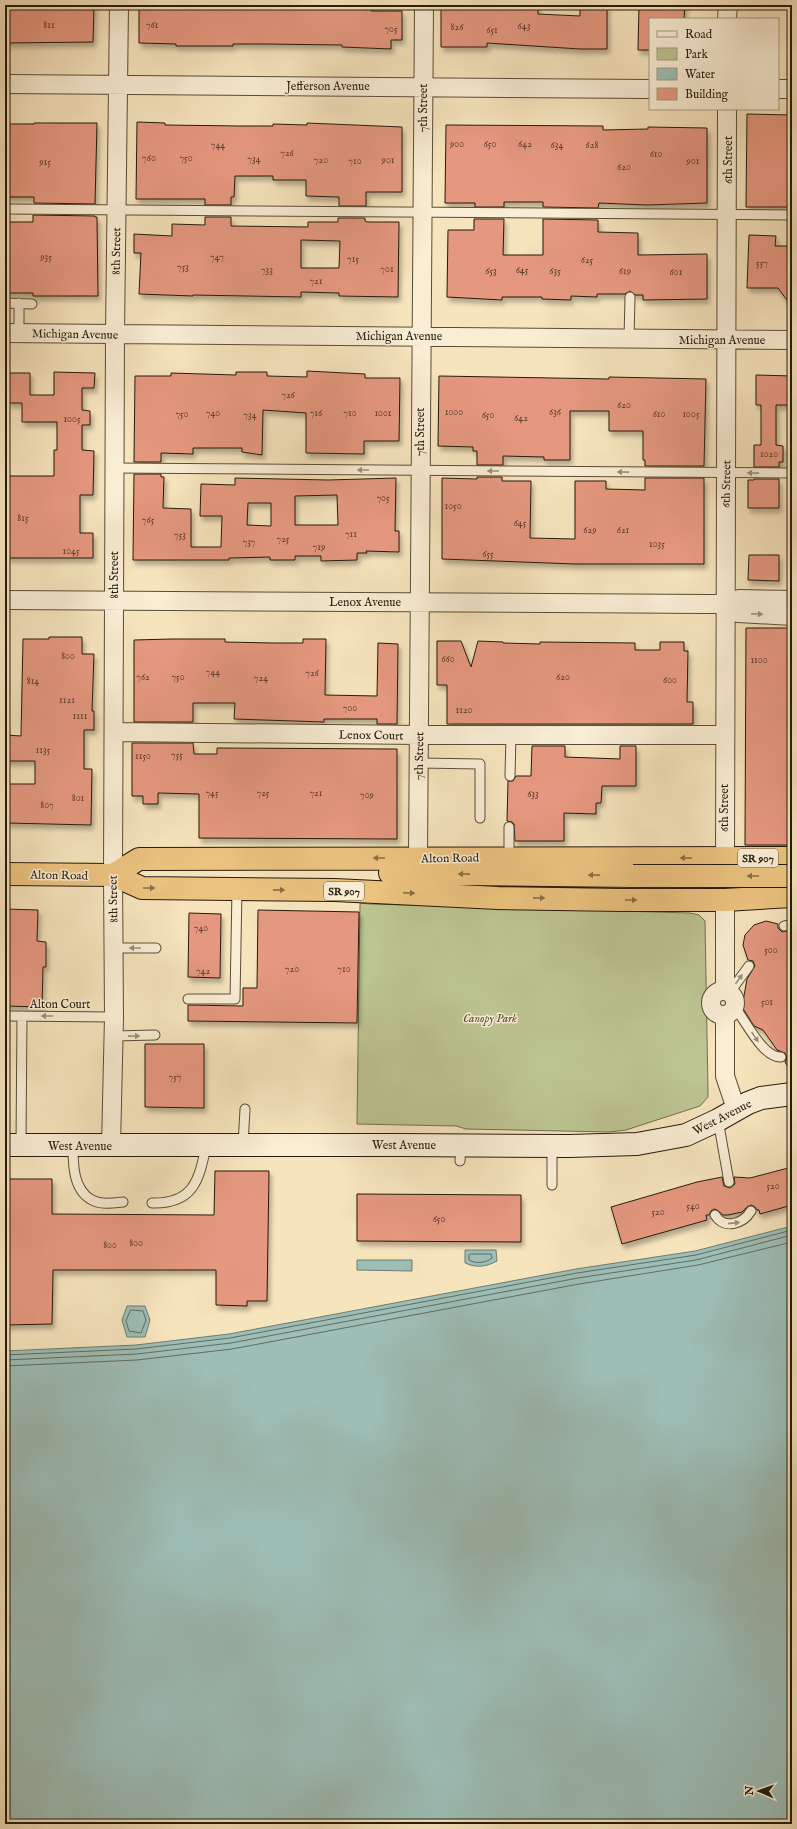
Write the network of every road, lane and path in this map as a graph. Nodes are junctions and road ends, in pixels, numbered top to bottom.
1 (119, 5) edge
2 (424, 5) edge
3 (728, 5) edge
4 (728, 18) edge
5 (5, 84) edge
6 (118, 85) junction
7 (422, 87) junction
8 (649, 89) edge
9 (779, 89) edge
10 (792, 89) edge
11 (727, 110) edge
12 (5, 209) edge
13 (116, 210) junction
14 (422, 211) junction
15 (728, 214) junction
16 (792, 214) edge
17 (630, 298) dead end
18 (5, 303) edge
19 (19, 303) junction
20 (32, 304) dead end
21 (12, 334) edge
22 (115, 334) junction
23 (421, 336) junction
24 (629, 339) junction
25 (727, 340) junction
26 (792, 340) edge
27 (114, 468) junction
28 (420, 470) junction
29 (726, 473) junction
30 (792, 473) edge
31 (5, 600) edge
32 (792, 600) edge
33 (114, 601) junction
34 (420, 602) junction
35 (725, 604) junction
36 (792, 616) edge
37 (114, 732) junction
38 (420, 735) junction
39 (511, 735) junction
40 (724, 735) junction
41 (419, 763) junction
42 (510, 776) dead end
43 (480, 818) dead end
44 (509, 827) dead end
45 (509, 857) junction
46 (418, 858) junction
47 (725, 858) junction
48 (792, 858) edge
49 (5, 874) edge
50 (113, 875) junction
51 (792, 876) edge
52 (237, 889) junction
53 (792, 896) edge
54 (725, 900) junction
55 (704, 901) junction
56 (114, 948) junction
57 (156, 948) dead end
58 (749, 966) dead end
59 (188, 999) dead end
60 (729, 1001) junction
61 (5, 1016) edge
62 (22, 1016) junction
63 (114, 1017) junction
64 (155, 1035) dead end
65 (114, 1036) junction
66 (781, 1057) dead end
67 (792, 1094) edge
68 (245, 1109) dead end
69 (736, 1109) junction
70 (718, 1120) junction
71 (13, 1145) edge
72 (244, 1145) junction
73 (73, 1146) junction
74 (111, 1146) junction
75 (206, 1146) junction
76 (552, 1146) junction
77 (729, 1182) dead end
78 (552, 1185) dead end
79 (123, 1202) dead end
80 (152, 1203) dead end
81 (751, 1211) dead end
82 (714, 1215) dead end

1 - 6 street, 8th Street
2 - 7 street, 7th Street
3 - 4 street
5 - 6 street, Jefferson Avenue
6 - 7 street, Jefferson Avenue
6 - 13 street, 8th Street
7 - 8 street, Jefferson Avenue
7 - 14 street, 7th Street
9 - 10 street
11 - 15 street, 6th Street
12 - 13 lane
13 - 14 lane
13 - 22 street, 8th Street
14 - 15 lane
14 - 23 street, 7th Street
15 - 16 lane
15 - 25 street, 6th Street
17 - 24 lane
18 - 19 lane
19 - 20 lane
19 - 21 lane
21 - 22 street, Michigan Avenue
22 - 23 street, Michigan Avenue
22 - 27 street, 8th Street
23 - 24 street, Michigan Avenue
23 - 28 street, 7th Street
24 - 25 street, Michigan Avenue
25 - 26 street, Michigan Avenue
25 - 29 street, 6th Street
28 -> 27 lane
27 - 33 street, 8th Street
29 -> 28 lane
28 - 34 street, 7th Street
30 -> 29 lane
29 - 35 street, 6th Street
31 - 33 street, Lenox Avenue
32 - 35 street, Lenox Avenue
33 - 34 street, Lenox Avenue
33 - 37 street, 8th Street
34 - 35 street, Lenox Avenue
34 - 38 street, 7th Street
35 -> 36 street, Lenox Avenue
35 - 40 street, 6th Street
37 - 38 street, Lenox Court
37 - 50 street, 8th Street
38 - 39 street, Lenox Court
38 - 41 street, 7th Street
39 - 40 street, Lenox Court
39 - 42 lane
40 - 47 street, 6th Street
41 - 43 lane
41 - 46 street, 7th Street
44 - 45 lane
45 - 46 highway, Alton Road / SR 907
47 -> 45 highway, Alton Road / SR 907
46 -> 50 highway, Alton Road / SR 907
47 - 48 highway, Alton Road / SR 907
47 - 55 highway
49 - 50 highway, Alton Road / SR 907
51 -> 50 highway, bridge
50 -> 52 highway, Alton Road / SR 907
50 - 56 street, 8th Street
52 -> 55 highway, Alton Road / SR 907
52 - 59 lane
53 - 54 highway, Alton Road / SR 907
54 - 55 highway, Alton Road / SR 907
54 - 60 street
57 -> 56 lane
56 - 63 street, 8th Street
60 -> 58 lane
60 -> 66 lane
60 - 69 street
61 - 62 lane, Alton Court
63 -> 62 lane, Alton Court
62 - 71 lane
63 - 65 street, 8th Street
65 -> 64 lane
65 - 74 street, 8th Street
67 - 69 street, West Avenue
68 - 72 lane
69 - 70 street, West Avenue
70 - 76 street, West Avenue
70 - 77 lane
71 - 73 street, West Avenue
72 - 75 street, West Avenue
72 - 76 street, West Avenue
73 - 74 street, West Avenue
73 - 79 lane
74 - 75 street, West Avenue
75 - 80 lane
76 - 78 lane
82 -> 81 lane

